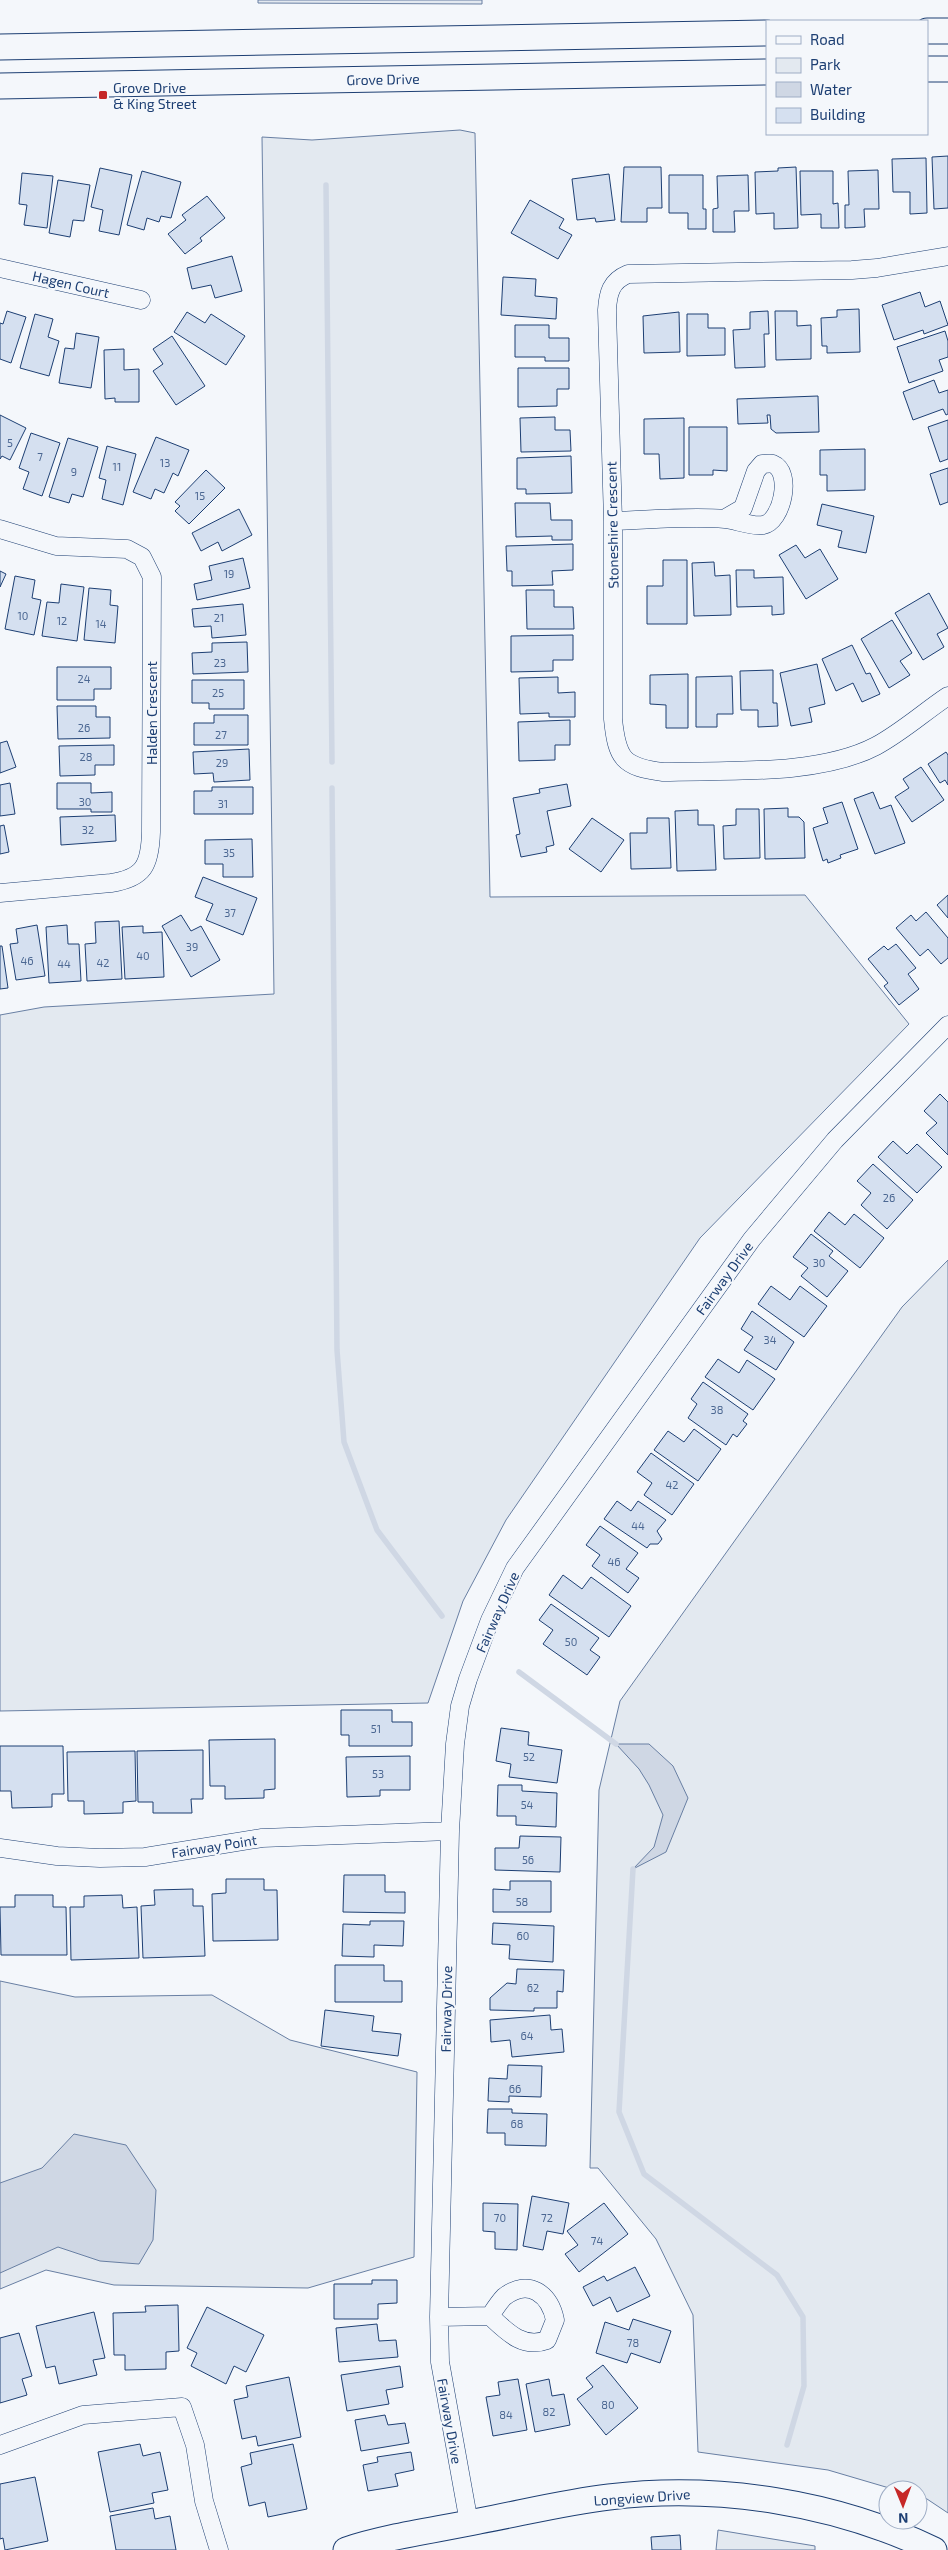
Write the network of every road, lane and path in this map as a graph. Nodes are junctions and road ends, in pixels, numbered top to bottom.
1 (928, 31) edge
2 (948, 31) edge
3 (766, 33) edge
4 (0, 47) edge
5 (948, 69) edge
6 (928, 70) edge
7 (766, 72) edge
8 (0, 86) edge
9 (948, 256) edge
10 (0, 268) edge
11 (141, 300) dead end
12 (724, 519) dead end
13 (613, 521) junction
14 (0, 529) edge
15 (948, 696) edge
16 (0, 892) edge
17 (948, 1025) edge
18 (450, 1831) junction
19 (0, 1848) edge
20 (490, 2316) dead end
21 (439, 2317) junction
22 (0, 2444) edge
23 (469, 2523) junction
24 (219, 2550) edge
25 (346, 2550) edge
26 (934, 2550) edge

1 - 2 main road
3 - 4 main road
5 - 6 main road
7 - 8 main road, Grove Drive
9 - 13 street, Stoneshire Crescent
10 - 11 street, Hagen Court
12 - 13 street
13 - 15 street, Stoneshire Crescent
14 - 16 street, Halden Crescent
17 - 18 street, Fairway Drive
18 - 19 street, Fairway Point
18 - 21 street, Fairway Drive
20 - 21 street
21 - 23 street, Fairway Drive
22 - 24 street
23 - 25 main road, Longview Drive
23 - 26 main road, Longview Drive

